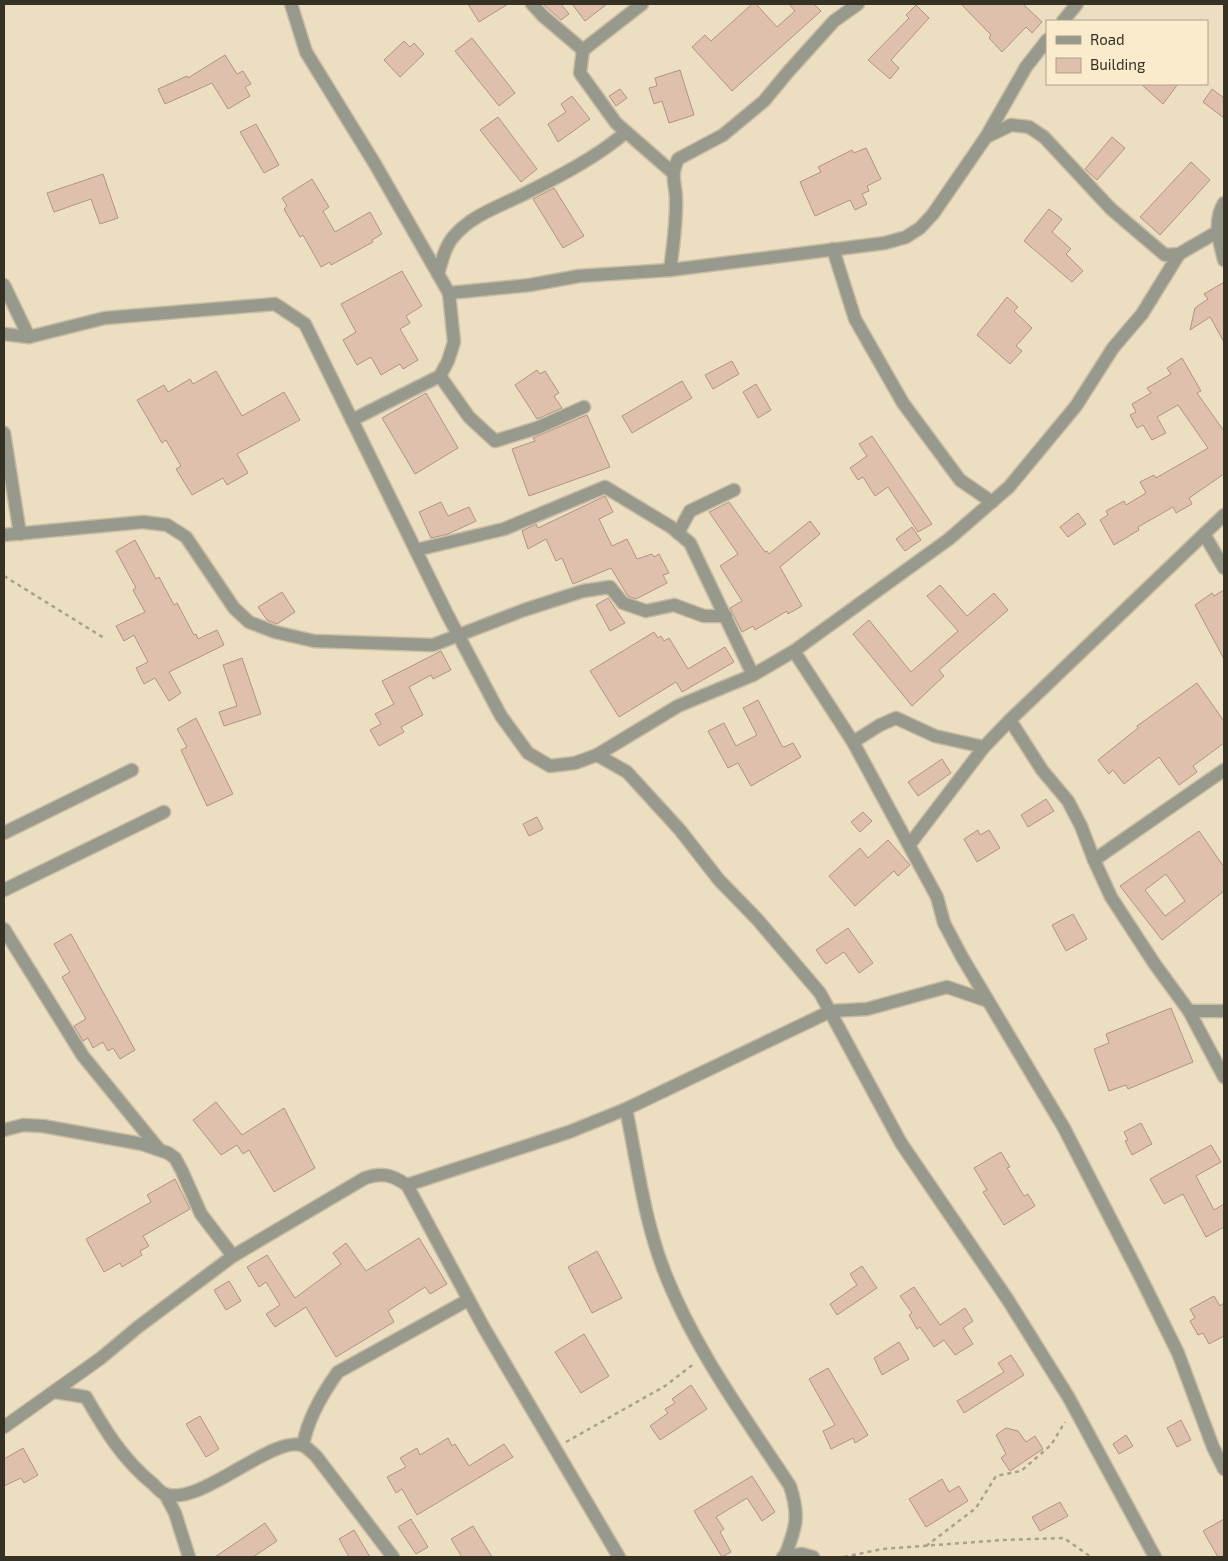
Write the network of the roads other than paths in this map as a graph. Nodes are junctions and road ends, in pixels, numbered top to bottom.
1 (292, 4) edge
2 (532, 4) edge
3 (642, 4) edge
4 (858, 4) edge
5 (1076, 4) edge
6 (1064, 20) edge
7 (1046, 41) edge
8 (583, 50) junction
9 (626, 132) junction
10 (986, 137) junction
11 (672, 172) junction
12 (1224, 203) edge
13 (1217, 232) junction
14 (834, 249) junction
15 (1179, 254) junction
16 (1224, 260) edge
17 (670, 270) junction
18 (438, 274) junction
19 (4, 285) edge
20 (449, 293) junction
21 (4, 334) edge
22 (29, 337) junction
23 (440, 376) junction
24 (584, 407) dead end
25 (352, 420) junction
26 (4, 434) edge
27 (734, 490) dead end
28 (992, 502) junction
29 (1224, 515) edge
30 (678, 533) junction
31 (20, 534) junction
32 (1204, 534) junction
33 (4, 535) edge
34 (416, 550) junction
35 (1224, 568) edge
36 (726, 616) junction
37 (460, 636) junction
38 (794, 651) junction
39 (753, 675) junction
40 (1010, 720) junction
41 (853, 742) junction
42 (984, 747) junction
43 (597, 754) junction
44 (132, 770) dead end
45 (1224, 770) edge
46 (164, 812) dead end
47 (4, 834) edge
48 (910, 844) junction
49 (1094, 860) junction
50 (4, 890) edge
51 (4, 929) edge
52 (988, 1001) junction
53 (831, 1011) junction
54 (1189, 1011) junction
55 (1224, 1011) edge
56 (1224, 1077) edge
57 (626, 1109) junction
58 (4, 1130) edge
59 (158, 1148) junction
60 (407, 1185) junction
61 (233, 1256) junction
62 (468, 1300) junction
63 (55, 1392) junction
64 (4, 1427) edge
65 (303, 1445) junction
66 (1224, 1469) edge
67 (165, 1494) junction
68 (189, 1557) edge
69 (394, 1557) edge
70 (619, 1557) edge
71 (784, 1557) edge
72 (813, 1557) edge
73 (1155, 1557) edge

1 - 18 street
2 - 8 street
3 - 8 street
4 - 11 street
5 - 6 street
7 - 10 street
8 - 9 street
9 - 11 street
9 - 18 street
10 - 14 street
10 - 15 street
11 - 17 street
12 - 13 street
13 - 15 street
13 - 16 street
14 - 17 street
14 - 28 street
15 - 28 street
17 - 20 street
18 - 20 street
19 - 22 street
20 - 23 street
21 - 22 street
22 - 25 street
23 - 24 street
23 - 25 street
25 - 34 street
26 - 31 street
27 - 30 street
28 - 38 street
29 - 32 street
30 - 34 street
30 - 36 street
31 - 33 street
31 - 37 street
32 - 35 street
32 - 40 street
34 - 37 street
36 - 37 street
36 - 39 street
37 - 43 street
38 - 39 street
38 - 41 street
39 - 43 street
40 - 42 street
40 - 49 street
41 - 42 street
41 - 48 street
42 - 48 street
43 - 53 street
44 - 47 street
45 - 49 street
46 - 50 street
48 - 52 street
49 - 54 street
51 - 59 street
52 - 53 street
52 - 66 street
53 - 57 street
53 - 73 street
54 - 55 street
54 - 56 street
57 - 60 street
57 - 71 street
58 - 59 street
59 - 61 street
60 - 61 street
60 - 62 street
61 - 63 street
62 - 65 street
62 - 70 street
63 - 64 street
63 - 67 street
65 - 67 street
65 - 69 street
67 - 68 street
71 - 72 street

